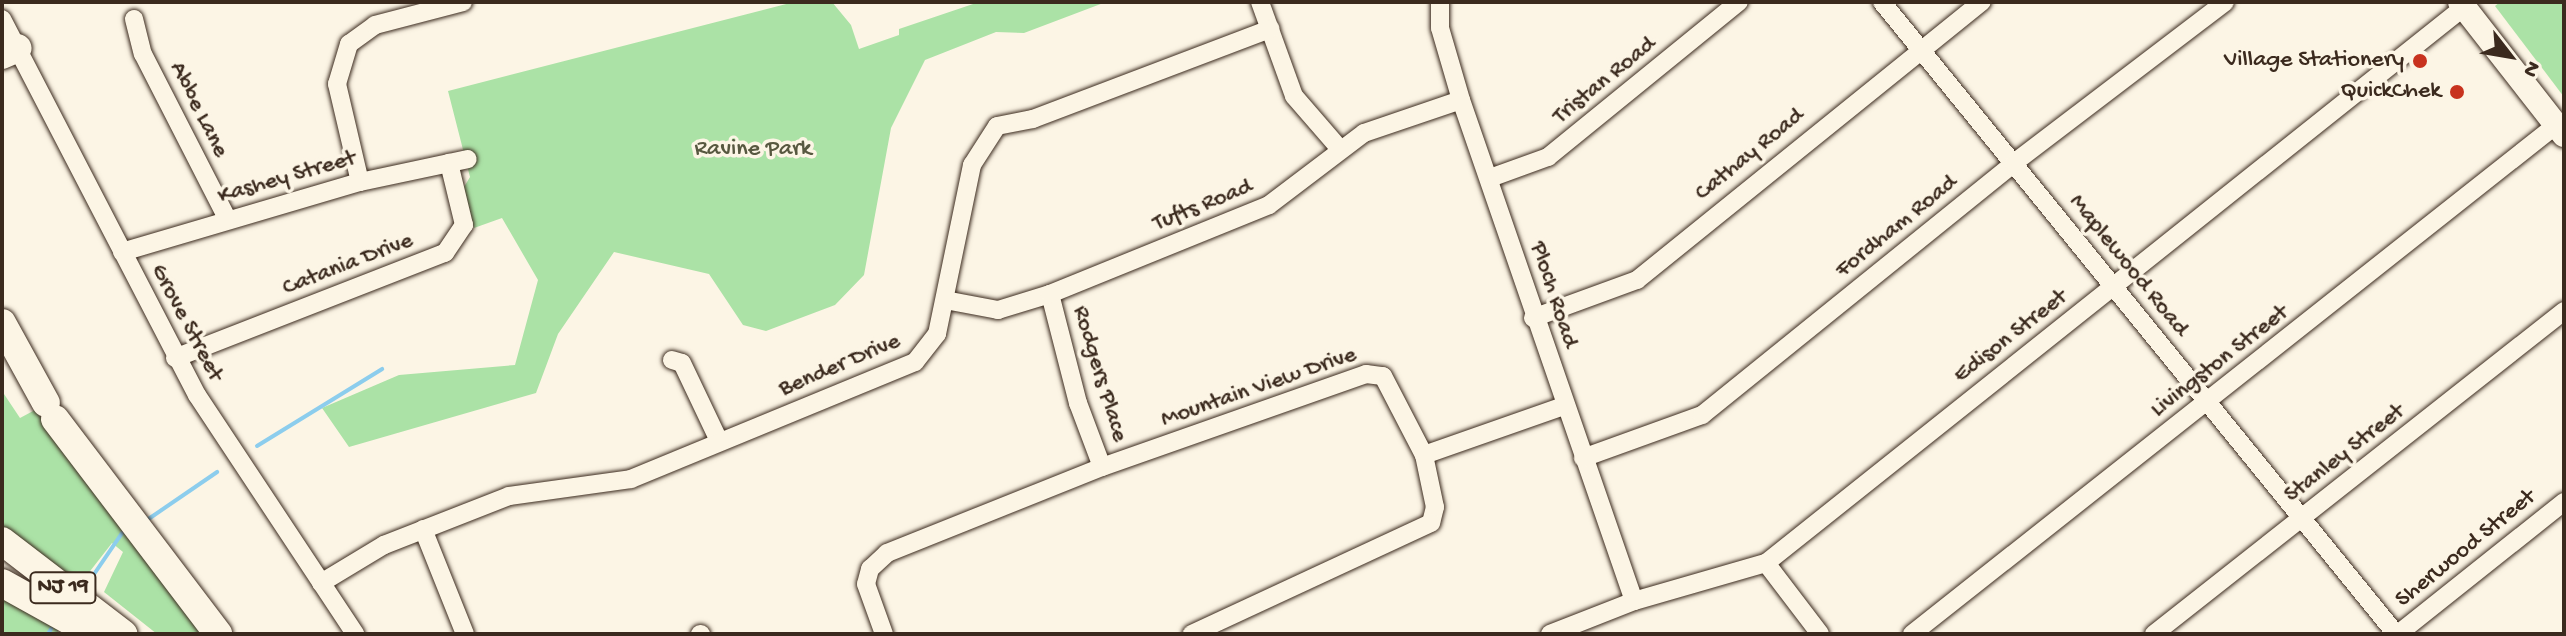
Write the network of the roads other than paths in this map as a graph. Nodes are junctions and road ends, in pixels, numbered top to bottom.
1 (463, 2) edge
2 (1260, 2) edge
3 (1440, 2) edge
4 (1739, 2) edge
5 (1882, 2) edge
6 (1982, 2) edge
7 (2225, 2) edge
8 (2462, 5) edge
9 (2, 19) edge
10 (134, 19) dead end
11 (1270, 29) junction
12 (1920, 50) junction
13 (10, 51) edge
14 (1461, 100) junction
15 (2560, 130) edge
16 (1339, 148) junction
17 (468, 159) dead end
18 (449, 163) junction
19 (2014, 163) junction
20 (1490, 178) junction
21 (360, 182) junction
22 (228, 220) junction
23 (122, 252) junction
24 (2114, 286) junction
25 (1050, 294) junction
26 (2, 298) edge
27 (945, 300) junction
28 (2564, 311) edge
29 (1533, 318) junction
30 (4, 325) edge
31 (175, 358) junction
32 (672, 360) dead end
33 (2207, 403) junction
34 (1564, 406) junction
35 (719, 441) junction
36 (1424, 455) junction
37 (1583, 458) junction
38 (1102, 467) junction
39 (2564, 502) edge
40 (2302, 519) junction
41 (423, 529) junction
42 (2, 541) edge
43 (1766, 563) junction
44 (2, 564) edge
45 (2, 583) edge
46 (321, 583) junction
47 (1634, 601) junction
48 (94, 634) edge
49 (123, 634) edge
50 (218, 634) edge
51 (355, 634) edge
52 (465, 634) edge
53 (884, 634) edge
54 (1192, 634) edge
55 (1550, 634) edge
56 (1820, 634) edge
57 (1912, 634) edge
58 (2154, 634) edge
59 (2397, 634) edge

1 - 21 street
2 - 11 street
3 - 14 street, Ploch Road
4 - 20 street, Tristan Road
5 - 12 street, Maplewood Road
6 - 12 street, Cathay Road
7 - 19 street, Fordham Road
8 - 15 main road
8 - 24 street, Edison Street
9 - 13 street, Grove Street
10 - 22 street, Abbe Lane
11 - 16 street
11 - 27 street, Bender Drive
12 - 19 street, Maplewood Road
12 - 29 street, Cathay Road
13 - 23 street, Grove Street
14 - 16 street, Tufts Road
14 - 20 street, Ploch Road
15 - 33 street, Livingston Street
16 - 25 street, Tufts Road
17 - 18 street, Kashey Street
18 - 21 street, Kashey Street
18 - 31 street, Catania Drive
19 - 24 street, Maplewood Road
19 - 37 street, Fordham Road
20 - 29 street, Ploch Road
21 - 22 street, Kashey Street
22 - 23 street, Kashey Street
23 - 31 street, Grove Street
24 - 33 street, Maplewood Road
24 - 43 street, Edison Street
25 - 27 street, Tufts Road
25 - 38 street, Rodgers Place
26 - 30 highway
27 - 35 street, Bender Drive
28 - 40 street, Stanley Street
29 - 34 street, Ploch Road
30 - 50 highway
31 - 46 street, Grove Street
32 - 35 street
33 - 40 street, Maplewood Road
33 - 57 street, Livingston Street
34 - 36 street
34 - 37 street, Ploch Road
35 - 41 street, Bender Drive
36 - 38 street, Mountain View Drive
36 - 54 street, Mountain View Drive
37 - 47 street, Ploch Road
38 - 53 street, Mountain View Drive
39 - 59 street, Sherwood Street
40 - 58 street, Stanley Street
40 - 59 street, Maplewood Road
41 - 46 street, Bender Drive
41 - 52 street
42 - 49 highway, NJ 19
43 - 47 street, Edison Street
43 - 56 street
44 - 48 highway, NJ 19
45 - 48 highway
46 - 51 street, Grove Street
47 - 55 street, Edison Street

